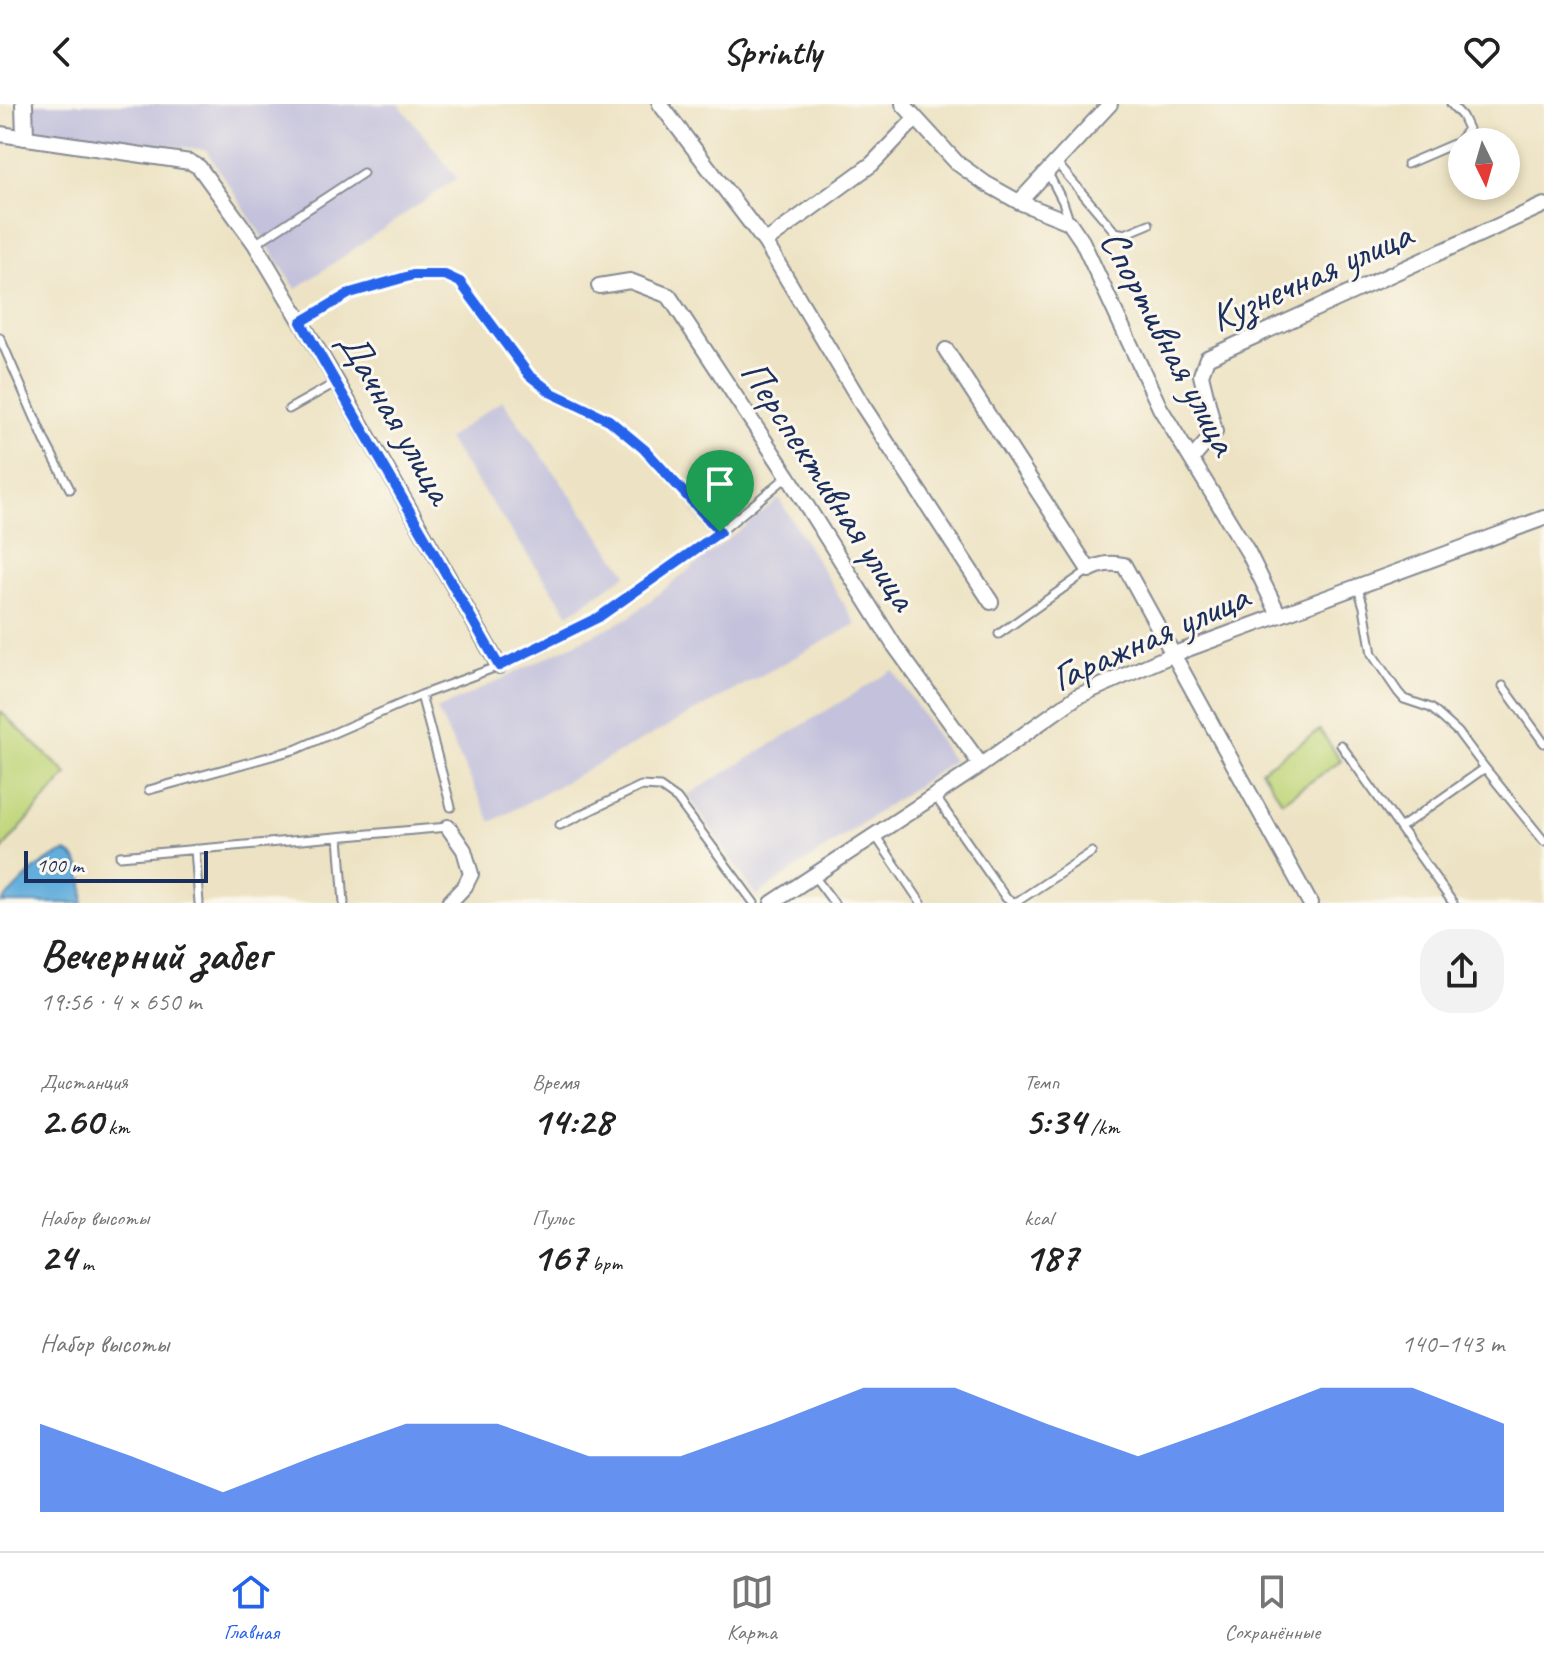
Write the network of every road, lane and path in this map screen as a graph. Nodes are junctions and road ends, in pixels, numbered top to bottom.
1 (24, 104) edge
2 (660, 104) edge
3 (903, 104) edge
4 (1110, 104) edge
5 (1451, 104) edge
6 (915, 119) junction
7 (0, 134) edge
8 (25, 137) junction
9 (1407, 164) dead end
10 (1051, 167) junction
11 (363, 173) dead end
12 (1019, 202) junction
13 (1544, 205) edge
14 (1069, 222) junction
15 (1149, 224) dead end
16 (765, 242) junction
17 (255, 244) junction
18 (599, 286) dead end
19 (301, 322) junction
20 (0, 338) edge
21 (946, 350) dead end
22 (337, 382) junction
23 (289, 409) dead end
24 (1192, 459) junction
25 (788, 476) junction
26 (70, 489) dead end
27 (1544, 518) edge
28 (720, 532) junction
29 (1089, 570) junction
30 (1357, 586) junction
31 (991, 602) dead end
32 (1279, 615) junction
33 (999, 634) dead end
34 (1174, 654) junction
35 (499, 666) junction
36 (1503, 686) dead end
37 (421, 695) junction
38 (1544, 743) edge
39 (1341, 745) dead end
40 (981, 765) junction
41 (1485, 768) junction
42 (149, 790) dead end
43 (935, 795) junction
44 (451, 807) dead end
45 (560, 825) dead end
46 (448, 827) joint
47 (1400, 828) junction
48 (875, 835) junction
49 (339, 837) junction
50 (1544, 841) edge
51 (195, 849) junction
52 (1092, 852) dead end
53 (120, 856) dead end
54 (814, 876) junction
55 (199, 903) edge
56 (344, 903) edge
57 (449, 903) edge
58 (754, 903) edge
59 (772, 903) edge
60 (834, 903) edge
61 (921, 903) edge
62 (1310, 903) edge
63 (1453, 903) edge

1 - 8 street
2 - 16 street
3 - 6 street, Спортивная улица
4 - 10 street
5 - 9 lane
6 - 12 street, Спортивная улица
6 - 16 street
7 - 8 street
8 - 17 street, Дачная улица
10 - 12 street
10 - 14 lane
10 - 15 lane
11 - 17 lane
12 - 14 street, Спортивная улица
13 - 24 street, Кузнечная улица
14 - 24 street, Спортивная улица
16 - 31 street
17 - 19 street, Дачная улица
18 - 25 street, Перспективная улица
19 - 22 street, Дачная улица
19 - 28 lane
20 - 26 lane
21 - 29 street
22 - 23 lane
22 - 35 street, Дачная улица
24 - 32 street, Спортивная улица
25 - 28 lane
25 - 40 street, Перспективная улица
27 - 30 street, Гаражная улица
28 - 35 lane
29 - 33 lane
29 - 34 street
30 - 32 street, Гаражная улица
30 - 41 lane
32 - 34 street, Гаражная улица
34 - 40 street, Гаражная улица
34 - 62 street
35 - 37 lane
36 - 38 lane
37 - 42 lane
37 - 44 lane
39 - 47 lane
40 - 43 street, Гаражная улица
41 - 47 lane
41 - 50 lane
43 - 48 street, Гаражная улица
43 - 52 lane
45 - 58 lane
46 - 49 lane
46 - 57 street
47 - 63 lane
48 - 54 street, Гаражная улица
48 - 61 lane
49 - 51 lane
49 - 56 lane
51 - 53 lane
51 - 55 lane
54 - 59 street, Гаражная улица
54 - 60 lane

